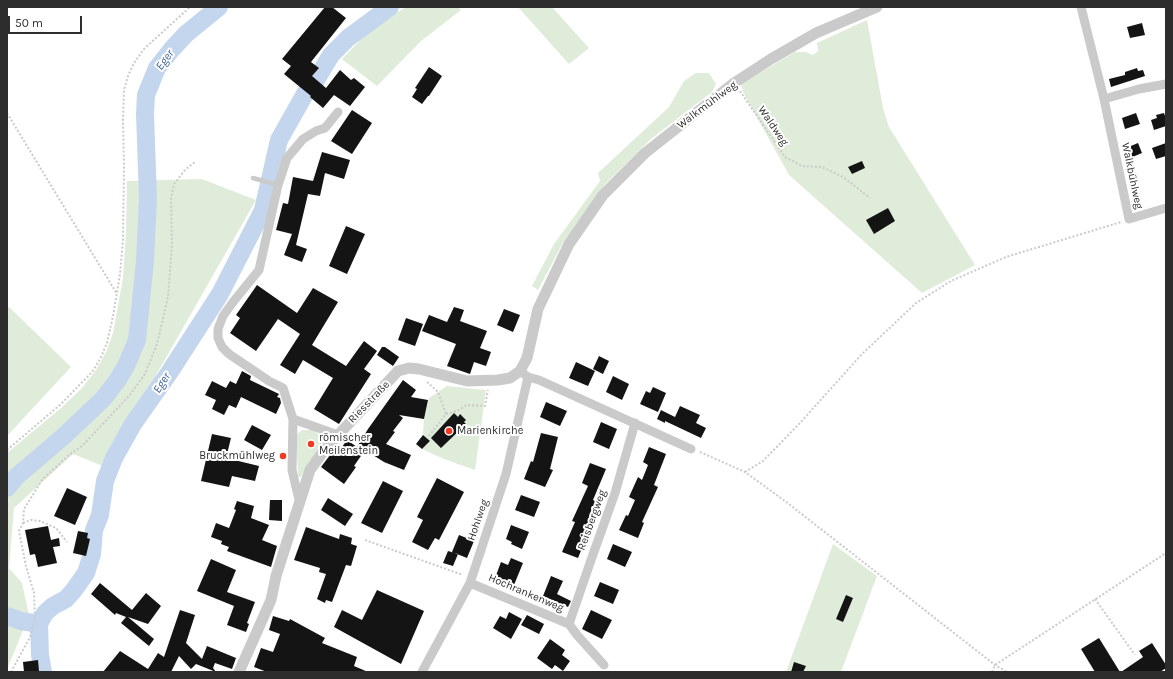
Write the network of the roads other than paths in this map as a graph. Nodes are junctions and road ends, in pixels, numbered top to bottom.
1 (876, 7) edge
2 (1081, 7) edge
3 (1166, 84) edge
4 (1104, 99) junction
5 (338, 112) dead end
6 (253, 178) dead end
7 (278, 185) junction
8 (1166, 208) edge
9 (524, 374) junction
10 (293, 419) junction
11 (635, 423) junction
12 (338, 435) junction
13 (691, 448) road end
14 (300, 504) junction
15 (470, 583) junction
16 (569, 624) junction
17 (604, 665) dead end
18 (239, 672) edge
19 (422, 672) edge

1 - 9 street, Walkmühlweg
2 - 4 street, Walkbühlweg
3 - 4 street
4 - 8 street, Walkbühlweg
5 - 7 street
6 - 7 lane
7 - 10 street
9 - 11 street
9 - 12 street, Riesstraße
9 - 15 street, Hohlweg
10 - 12 street
10 - 14 street
11 - 13 street
11 - 16 street, Reisbergweg
12 - 14 street, Riesstraße
14 - 18 street, Riesstraße
15 - 16 street, Hochrankenweg
15 - 19 street, Hohlweg
16 - 17 street, Hochrankenweg

